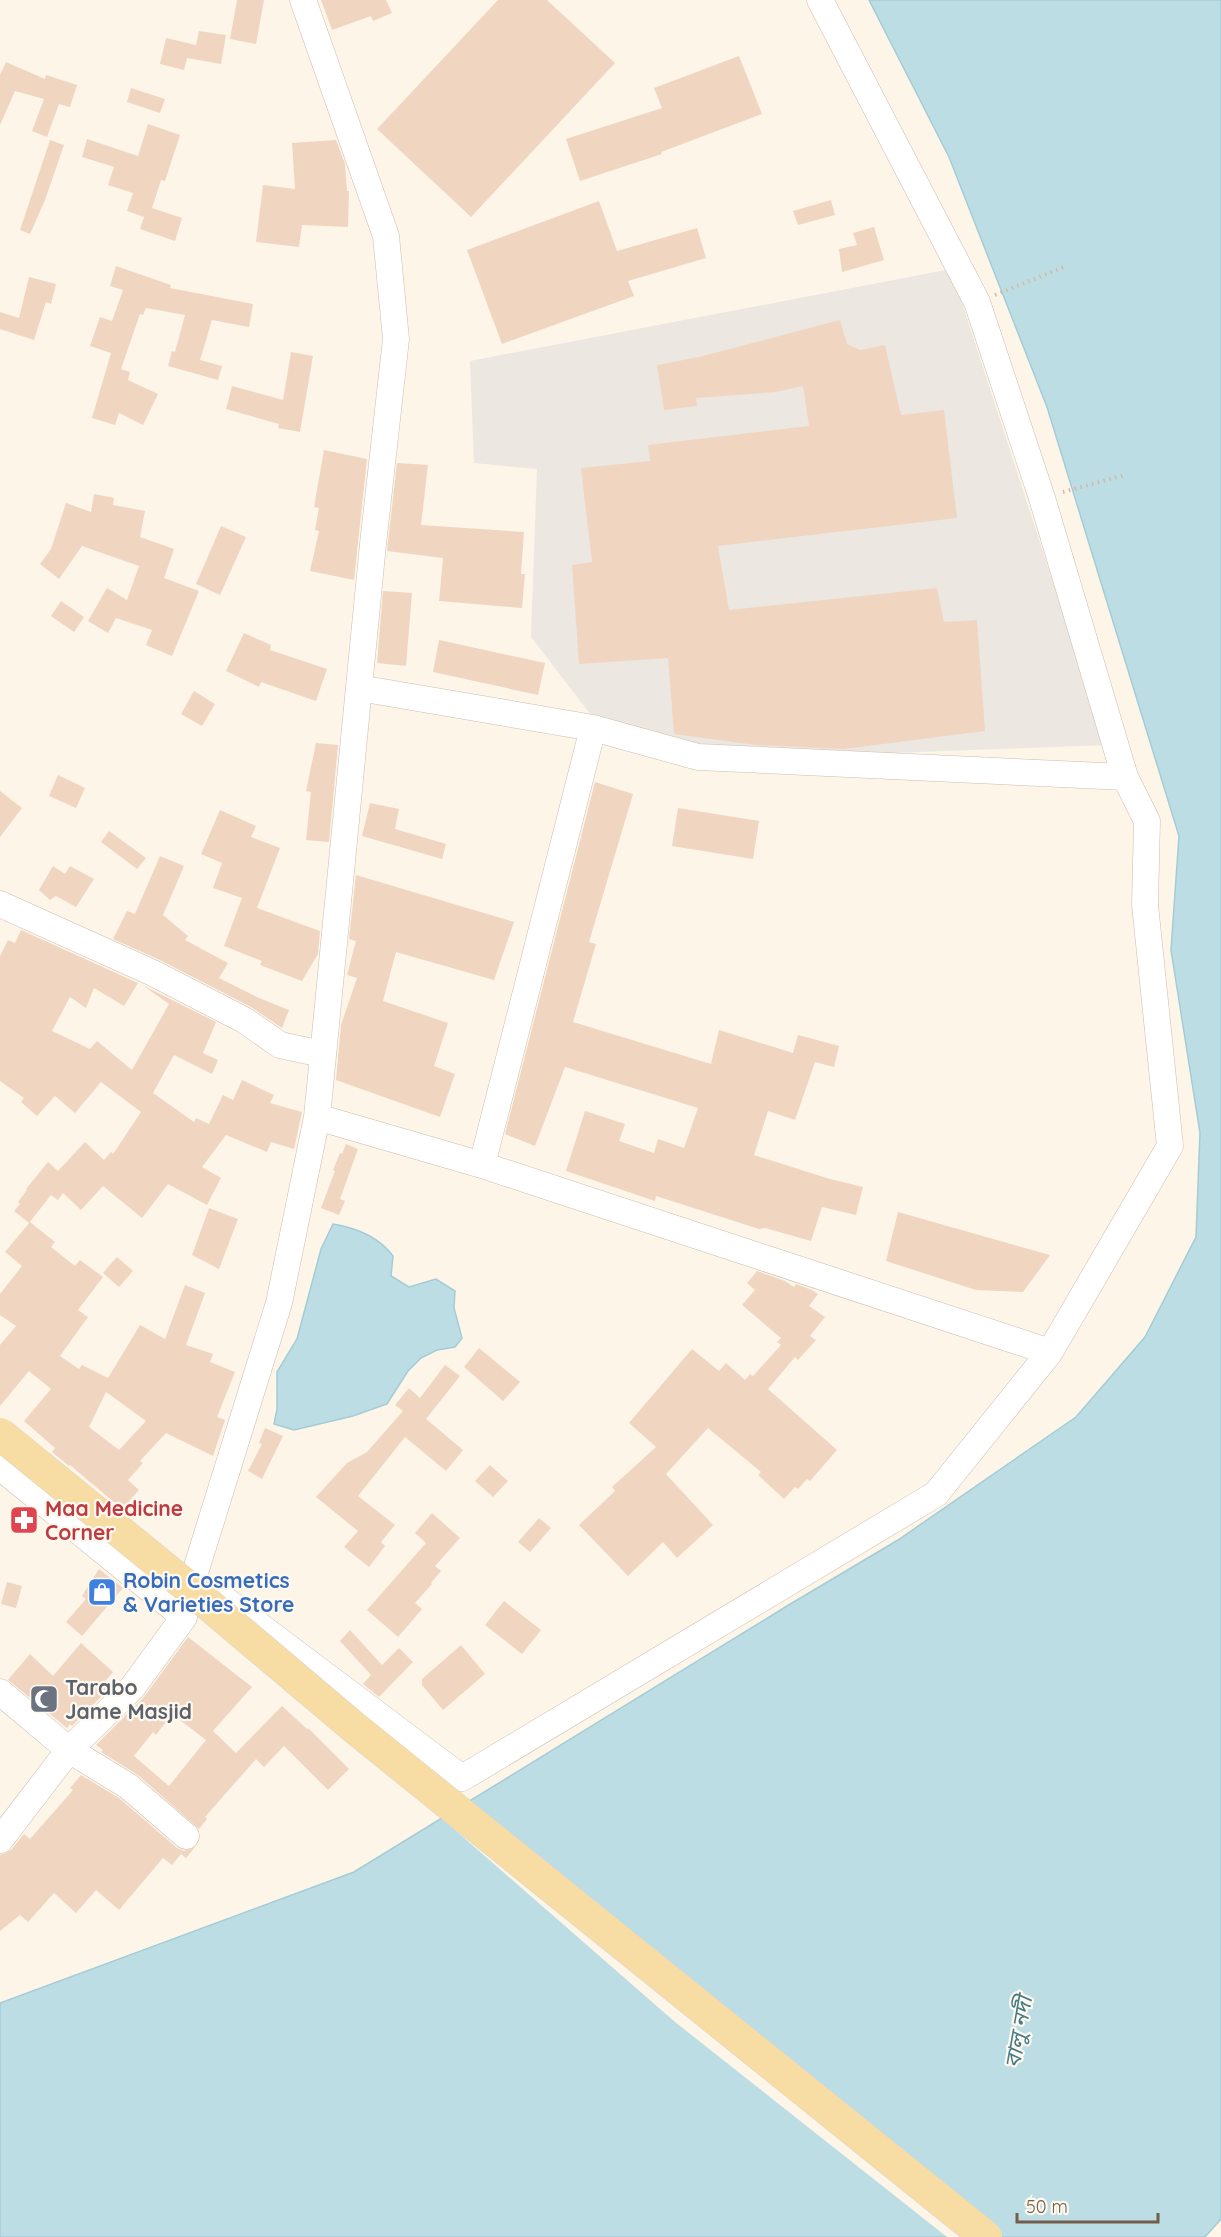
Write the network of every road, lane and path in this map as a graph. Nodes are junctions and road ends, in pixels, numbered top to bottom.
1 (303, 0) edge
2 (820, 0) edge
3 (1066, 266) dead end
4 (977, 302) junction
5 (1125, 475) dead end
6 (1042, 498) junction
7 (359, 688) junction
8 (594, 728) junction
9 (1125, 777) junction
10 (0, 904) edge
11 (322, 1054) junction
12 (317, 1117) junction
13 (482, 1165) junction
14 (1050, 1352) junction
15 (0, 1434) edge
16 (0, 1467) edge
17 (194, 1576) junction
18 (184, 1617) junction
19 (0, 1692) edge
20 (69, 1750) junction
21 (186, 1836) dead end
22 (0, 1840) edge
23 (986, 2237) edge

1 - 7 street
2 - 4 street
3 - 4 path
4 - 6 street
5 - 6 path
6 - 9 street
7 - 8 street
7 - 11 street
8 - 9 street
8 - 13 street
9 - 14 street
10 - 11 street
11 - 12 street
12 - 13 street
12 - 17 street
13 - 14 street
14 - 17 street
15 - 23 main road, bridge
16 - 18 street
17 - 18 street
18 - 20 street
19 - 20 street
20 - 21 street
20 - 22 street

